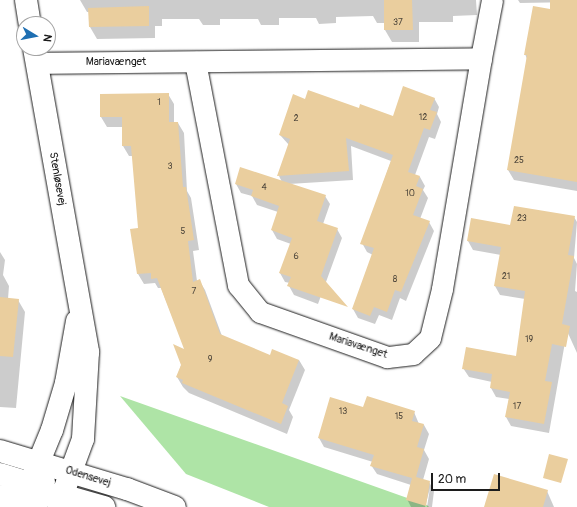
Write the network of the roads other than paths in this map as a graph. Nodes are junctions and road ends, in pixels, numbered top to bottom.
1 (26, 0) edge
2 (492, 0) edge
3 (29, 16) edge
4 (36, 56) edge
5 (481, 58) junction
6 (195, 62) junction
7 (79, 310) junction
8 (0, 451) edge
9 (37, 462) junction
10 (72, 472) junction
11 (0, 474) edge
12 (0, 496) edge
13 (27, 500) edge
14 (60, 501) edge
15 (104, 507) edge
16 (174, 507) edge

1 - 3 street
2 - 5 street, Mariavænget
4 - 6 street, Mariavænget
4 - 7 street, Stenløsevej
5 - 6 street, Mariavænget
5 - 6 street, Mariavænget
7 - 9 street, Stenløsevej
7 - 10 street, Stenløsevej
8 - 9 street, Odensevej
9 - 10 street, Odensevej
9 - 13 street, Stenløsevej
10 - 13 street
10 - 14 street, Stenløsevej
10 - 16 street, Odensevej
11 - 13 street
12 - 13 street
13 - 14 street
14 - 15 street

